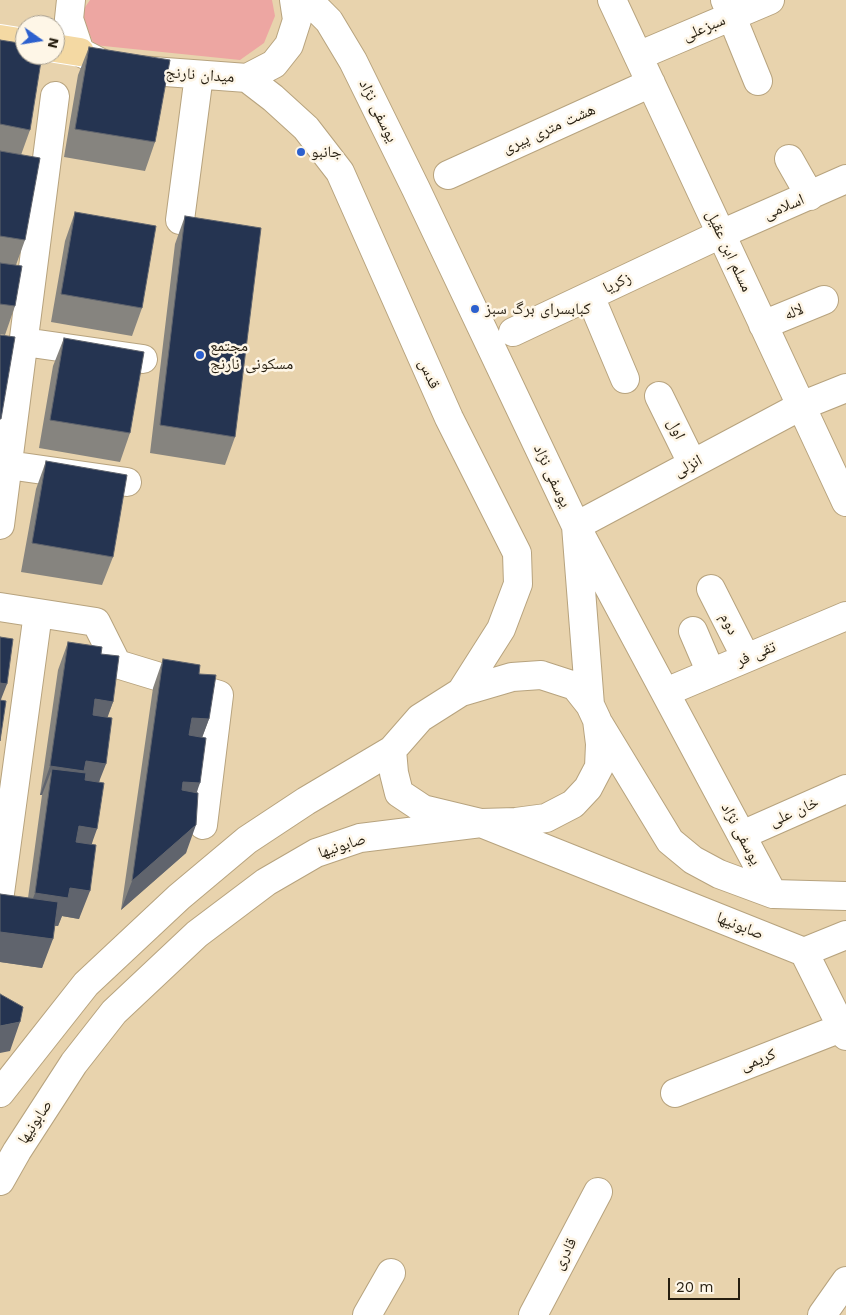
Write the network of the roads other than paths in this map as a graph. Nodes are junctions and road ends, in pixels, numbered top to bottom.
1 (71, 0) edge
2 (612, 0) edge
3 (770, 0) edge
4 (295, 2) edge
5 (728, 8) edge
6 (0, 39) edge
7 (15, 41) edge
8 (67, 50) edge
9 (638, 56) junction
10 (199, 75) junction
11 (248, 78) junction
12 (758, 81) dead end
13 (651, 83) junction
14 (55, 96) dead end
15 (790, 158) dead end
16 (448, 175) dead end
17 (846, 179) edge
18 (810, 196) junction
19 (180, 220) dead end
20 (721, 234) junction
21 (590, 296) junction
22 (824, 300) dead end
23 (763, 325) junction
24 (513, 332) dead end
25 (24, 342) junction
26 (143, 359) edge
27 (626, 379) dead end
28 (846, 388) edge
29 (659, 396) dead end
30 (801, 406) junction
31 (8, 464) junction
32 (692, 464) junction
33 (127, 482) edge
34 (846, 502) edge
35 (0, 525) edge
36 (576, 526) junction
37 (711, 590) dead end
38 (0, 607) edge
39 (38, 613) junction
40 (846, 616) edge
41 (693, 632) dead end
42 (746, 658) junction
43 (711, 673) junction
44 (461, 692) junction
45 (666, 692) junction
46 (594, 712) junction
47 (392, 750) junction
48 (846, 789) edge
49 (481, 823) junction
50 (202, 825) dead end
51 (742, 835) junction
52 (0, 893) edge
53 (773, 894) junction
54 (846, 896) edge
55 (846, 935) edge
56 (804, 952) junction
57 (844, 1032) edge
58 (0, 1093) edge
59 (675, 1093) dead end
60 (8, 1149) edge
61 (0, 1181) edge
62 (598, 1192) dead end
63 (391, 1273) dead end
64 (846, 1281) edge
65 (824, 1314) edge
66 (368, 1315) edge
67 (533, 1315) edge

1 - 8 street, میدان نارنج
2 - 9 street, مسلم ابن عقیل
3 - 5 street, سبزعلی
4 - 11 street, میدان نارنج
4 - 36 street, یوسفی نژاد
5 - 9 street, سبزعلی
5 - 12 street
6 - 7 main road
8 - 10 street, میدان نارنج
9 - 13 street, مسلم ابن عقیل
10 - 11 street, میدان نارنج
10 - 19 street
11 - 44 street, قدس
13 - 16 street, هشت متری پیری
13 - 20 street, مسلم ابن عقیل
14 - 25 street
15 - 18 street
17 - 18 street, اسلامی
18 - 20 street, اسلامی
20 - 21 street, زکریا
20 - 23 street, مسلم ابن عقیل
21 - 24 street, زکریا
21 - 27 street
22 - 23 street, لاله
23 - 30 street, مسلم ابن عقیل
25 - 26 street
25 - 31 street
28 - 30 street, انزلی
29 - 32 street, اول
30 - 32 street, انزلی
30 - 34 street, مسلم ابن عقیل
31 - 33 street
31 - 35 street
32 - 36 street, انزلی
36 - 45 street, یوسفی نژاد
36 - 46 street
37 - 42 street, دوم
38 - 39 street
39 - 50 street
39 - 52 street
40 - 42 street, تقی فر
41 - 43 street
42 - 43 street, تقی فر
43 - 45 street, تقی فر
44 - 46 street
44 - 47 street
45 - 51 street, یوسفی نژاد
46 - 49 street
46 - 53 street
47 - 49 street
47 - 58 street
48 - 51 street, خان علی
49 - 56 street, صابونیها
49 - 60 street, صابونیها
51 - 53 street, یوسفی نژاد
53 - 54 street
55 - 56 street
56 - 57 street
57 - 59 street, کریمی
60 - 61 street, صابونیها
62 - 67 street, قادری
63 - 66 street
64 - 65 street

